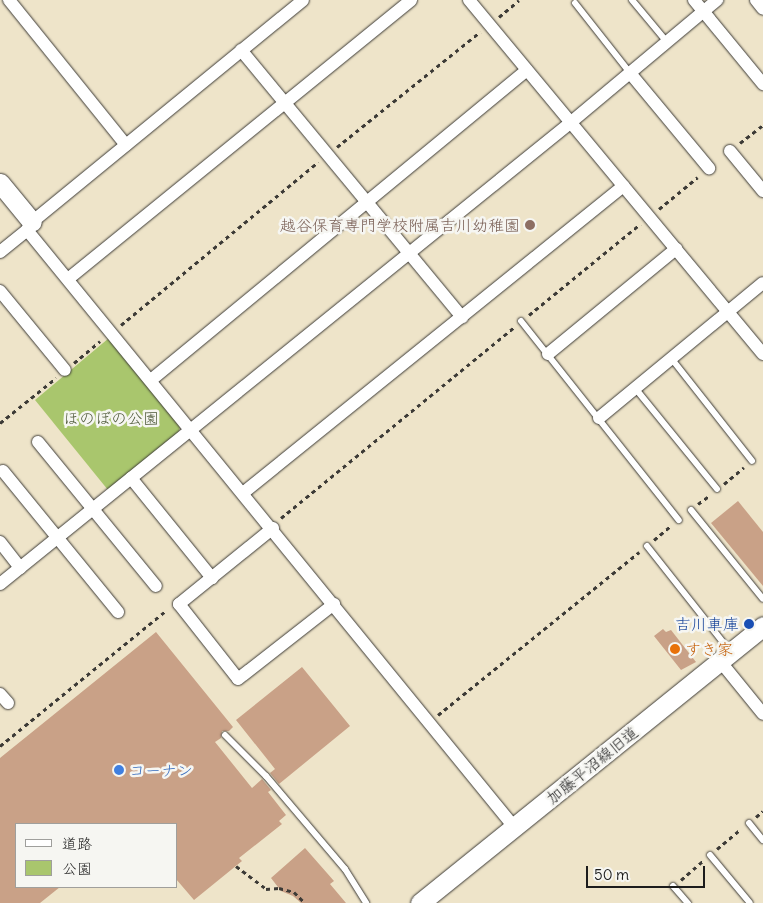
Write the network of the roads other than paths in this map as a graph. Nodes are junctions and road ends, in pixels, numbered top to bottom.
1 (9, 0) edge
2 (303, 0) edge
3 (411, 0) edge
4 (469, 0) edge
5 (632, 0) edge
6 (694, 0) edge
7 (717, 0) edge
8 (756, 0) edge
9 (575, 3) dead end
10 (763, 9) edge
11 (704, 12) junction
12 (667, 42) junction
13 (241, 50) junction
14 (527, 70) junction
15 (630, 73) junction
16 (763, 84) edge
17 (284, 103) junction
18 (570, 123) junction
19 (126, 145) junction
20 (730, 151) dead end
21 (709, 168) dead end
22 (0, 183) edge
23 (623, 186) junction
24 (763, 191) edge
25 (368, 202) junction
26 (29, 226) junction
27 (676, 249) junction
28 (0, 252) edge
29 (410, 252) junction
30 (68, 279) junction
31 (763, 283) edge
32 (0, 291) edge
33 (728, 312) junction
34 (462, 317) junction
35 (522, 321) dead end
36 (548, 354) junction
37 (763, 354) edge
38 (671, 358) junction
39 (65, 370) dead end
40 (151, 380) junction
41 (635, 388) junction
42 (599, 418) junction
43 (190, 430) junction
44 (38, 442) dead end
45 (752, 460) road end
46 (4, 471) dead end
47 (131, 478) junction
48 (717, 489) road end
49 (243, 493) junction
50 (93, 509) junction
51 (691, 510) road end
52 (679, 520) road end
53 (273, 528) junction
54 (57, 538) junction
55 (0, 542) edge
56 (647, 546) road end
57 (20, 568) junction
58 (212, 578) junction
59 (0, 584) edge
60 (156, 586) dead end
61 (763, 599) edge
62 (334, 604) junction
63 (118, 612) dead end
64 (763, 626) edge
65 (726, 657) junction
66 (763, 714) edge
67 (225, 735) dead end
68 (749, 823) dead end
69 (514, 827) junction
70 (763, 840) edge
71 (710, 855) dead end
72 (673, 886) dead end
73 (366, 903) edge
74 (420, 903) edge
75 (688, 903) edge
76 (750, 903) edge

1 - 19 street
2 - 13 street
3 - 17 street
4 - 14 street
5 - 12 lane
6 - 11 street
7 - 11 street
8 - 10 street
9 - 15 lane
11 - 12 street
11 - 16 street
12 - 15 street
13 - 17 street
13 - 19 street
14 - 18 street
14 - 25 street
15 - 18 street
15 - 21 street
17 - 25 street
17 - 30 street
18 - 23 street
18 - 29 street
19 - 26 street
20 - 24 street
22 - 26 street
23 - 27 street
23 - 34 street
25 - 29 street
25 - 40 street
26 - 28 street
26 - 30 street
27 - 33 street
27 - 36 street
29 - 34 street
29 - 43 street
30 - 40 street
31 - 33 street
32 - 39 street
33 - 37 street
33 - 38 street
34 - 49 street
35 - 36 lane
36 - 42 lane
38 - 41 street
38 - 45 lane
40 - 43 street
41 - 42 street
41 - 48 lane
42 - 52 lane
43 - 47 street
43 - 49 street
44 - 50 street
46 - 54 street
47 - 50 street
47 - 58 street
49 - 53 street
50 - 54 street
50 - 60 street
51 - 61 lane
53 - 58 street
53 - 62 street
54 - 57 street
54 - 63 street
55 - 57 street
56 - 65 lane
57 - 59 street
58 - 62 street
62 - 69 street
64 - 65 street, 加藤平沼線旧道
65 - 66 street
65 - 69 street, 加藤平沼線旧道
67 - 73 lane
68 - 70 lane
69 - 74 street, 加藤平沼線旧道
71 - 76 lane
72 - 75 lane

